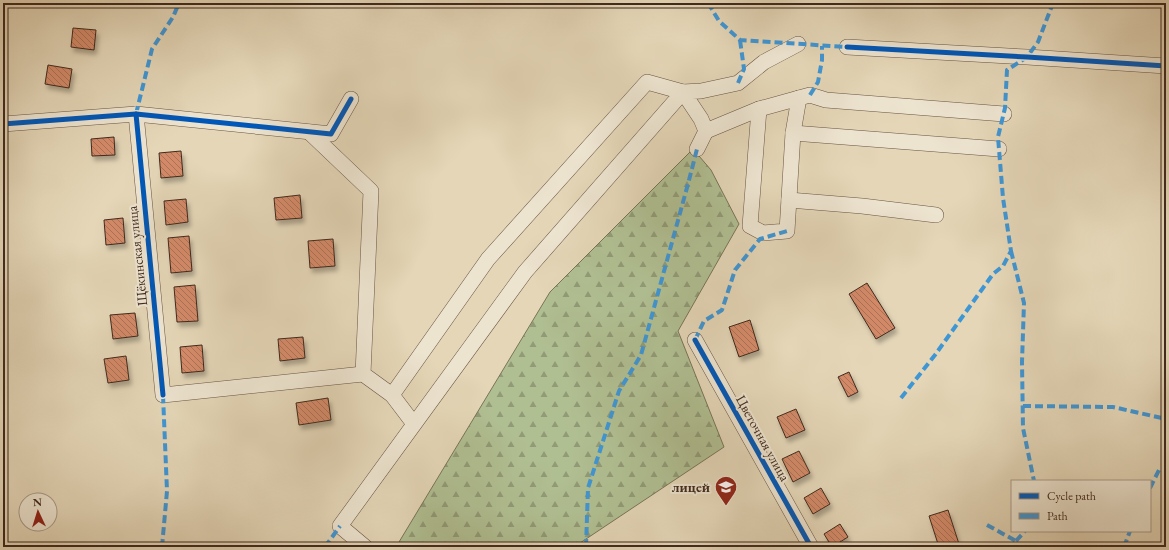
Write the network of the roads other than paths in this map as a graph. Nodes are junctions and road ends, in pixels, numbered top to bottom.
1 (798, 44) dead end
2 (847, 47) dead end
3 (1166, 66) edge
4 (682, 92) junction
5 (798, 98) junction
6 (351, 99) dead end
7 (759, 109) junction
8 (136, 114) junction
9 (1004, 114) dead end
10 (3, 124) edge
11 (706, 131) junction
12 (309, 132) junction
13 (793, 133) junction
14 (697, 149) dead end
15 (999, 149) dead end
16 (789, 200) junction
17 (936, 215) dead end
18 (695, 340) dead end
19 (363, 374) junction
20 (392, 394) junction
21 (414, 424) junction
22 (365, 547) edge
23 (811, 547) edge

1 - 4 street
2 - 3 street
4 - 11 street
4 - 20 street
4 - 21 street
5 - 7 street
5 - 9 street
5 - 13 street
6 - 12 street
7 - 11 street
7 - 16 street
8 - 10 street
8 - 12 street
8 - 19 street, Щёкинская улица
11 - 14 street
12 - 19 street
13 - 15 street
13 - 16 street
16 - 17 street
18 - 23 street, Цветочная улица
19 - 20 street
20 - 21 street
21 - 22 street

